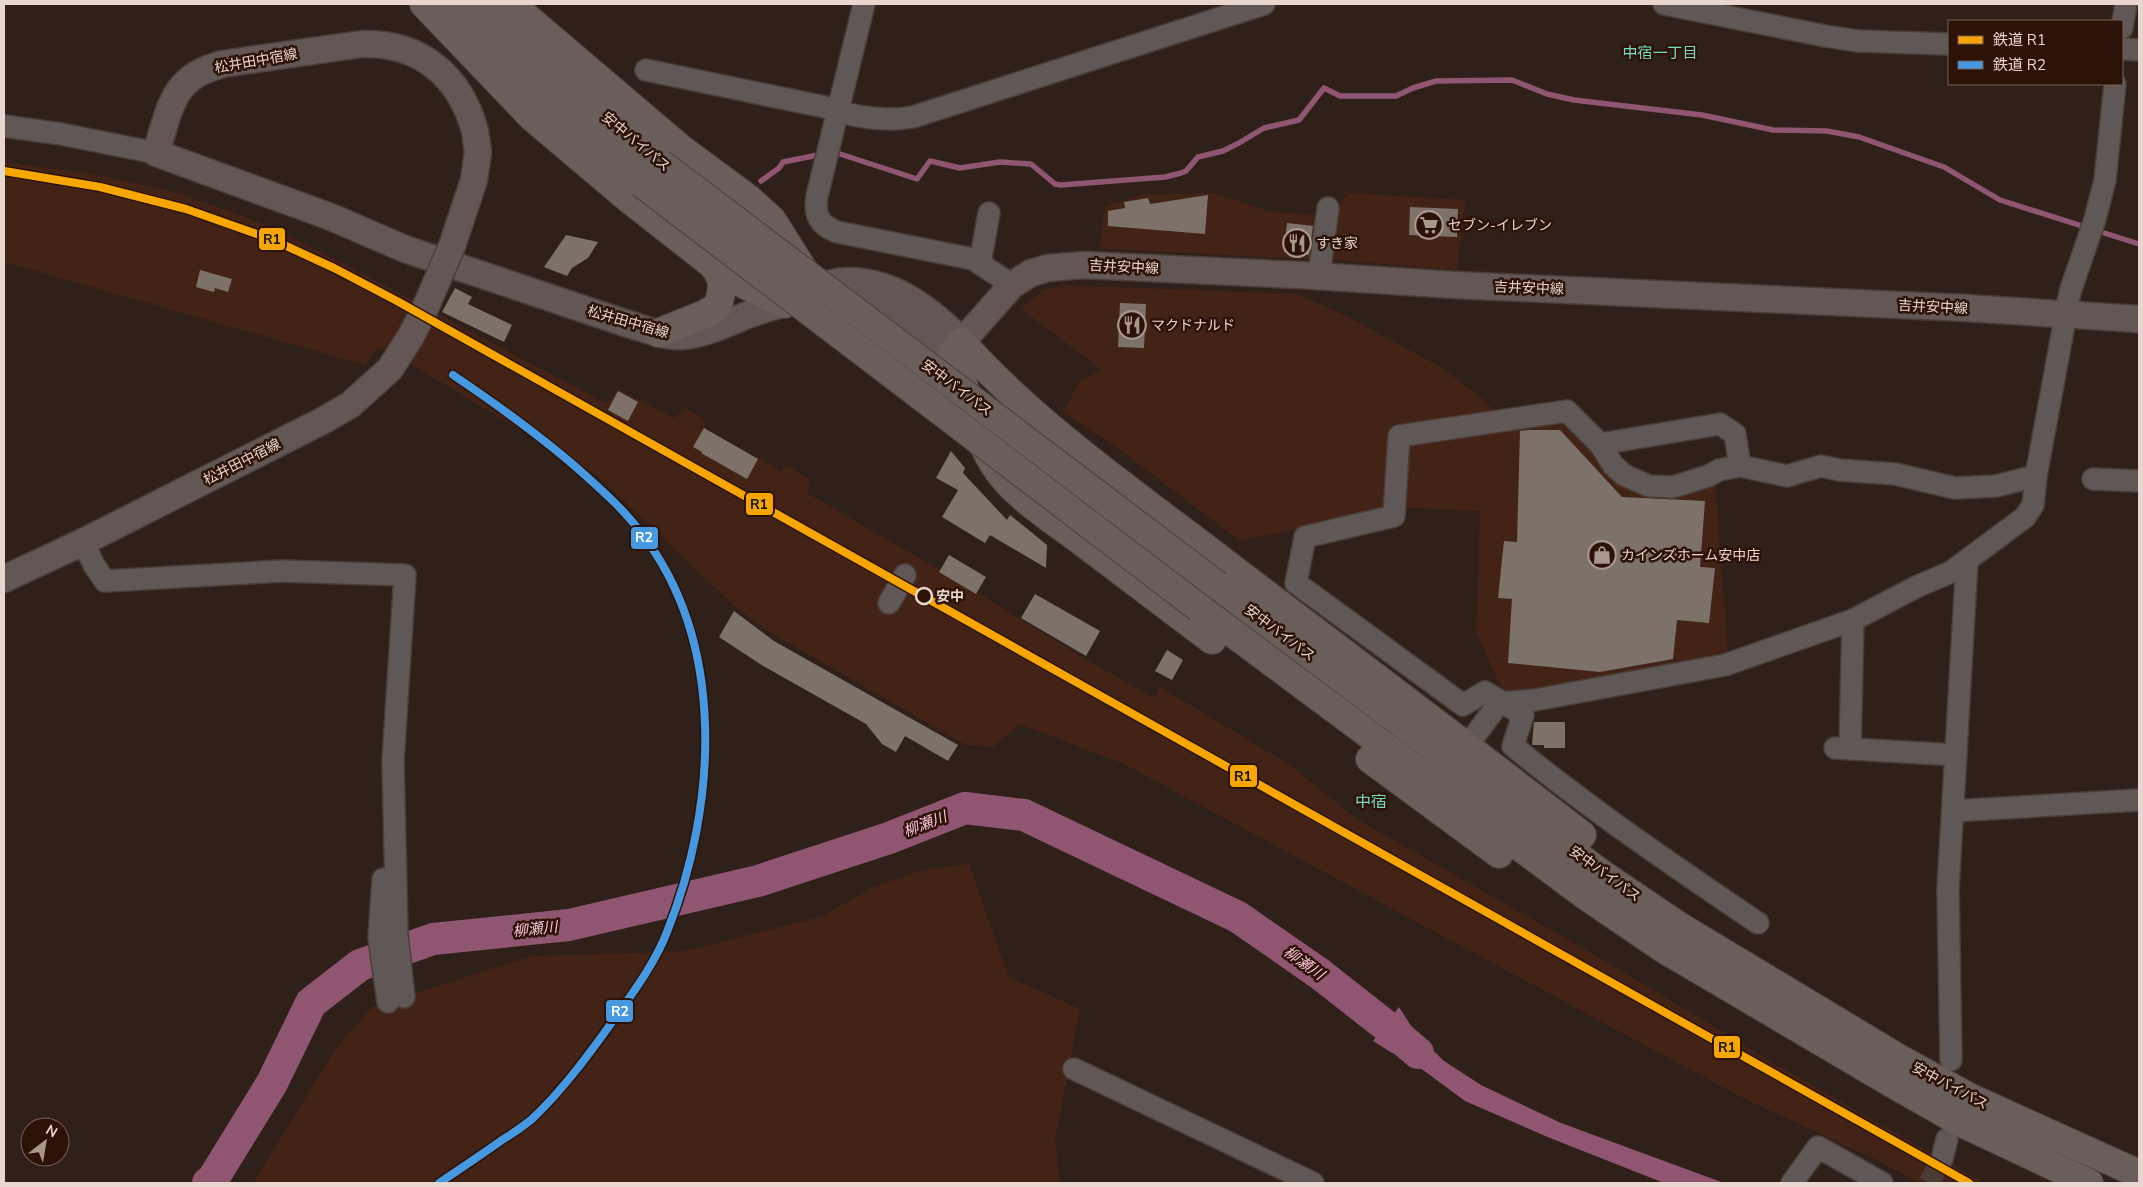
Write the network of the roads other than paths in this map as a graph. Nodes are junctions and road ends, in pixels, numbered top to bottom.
1 (511, 4) edge
2 (864, 4) edge
3 (1264, 4) edge
4 (1664, 4) edge
5 (2126, 4) edge
6 (448, 7) edge
7 (2123, 22) edge
8 (1948, 44) edge
9 (2123, 49) edge
10 (2139, 50) edge
11 (646, 70) dead end
12 (2115, 85) edge
13 (839, 112) junction
14 (4, 126) edge
15 (156, 153) junction
16 (1328, 208) dead end
17 (989, 213) dead end
18 (980, 263) junction
19 (713, 265) junction
20 (1319, 276) junction
21 (1012, 285) junction
22 (814, 288) junction
23 (784, 304) junction
24 (2066, 314) junction
25 (2139, 319) edge
26 (658, 333) junction
27 (957, 347) junction
28 (898, 392) dead end
29 (1600, 444) junction
30 (1740, 466) junction
31 (2036, 476) junction
32 (1115, 479) junction
33 (2093, 479) dead end
34 (2139, 482) edge
35 (1076, 538) junction
36 (83, 542) junction
37 (1967, 561) junction
38 (905, 575) dead end
39 (4, 579) edge
40 (889, 603) dead end
41 (1853, 620) junction
42 (1499, 702) junction
43 (1467, 746) junction
44 (1956, 755) junction
45 (2139, 800) edge
46 (1953, 811) junction
47 (1758, 923) dead end
48 (1664, 949) junction
49 (1765, 980) junction
50 (394, 992) dead end
51 (1951, 1060) dead end
52 (1074, 1070) dead end
53 (1947, 1139) dead end
54 (1942, 1159) tunnel mouth
55 (2139, 1174) edge
56 (1313, 1183) edge
57 (1792, 1183) edge
58 (1882, 1183) edge
59 (2089, 1183) edge

1 - 22 highway
2 - 13 street
3 - 13 street
4 - 8 street
5 - 7 street
6 - 19 highway
6 - 48 highway, 安中バイパス, bridge
6 - 49 highway, 安中バイパス, bridge
9 - 10 street
11 - 13 street
12 - 24 street
13 - 18 street
14 - 15 street
15 - 26 main road, 松井田中宿線
15 - 36 main road, 松井田中宿線, bridge
16 - 20 street
17 - 18 street
18 - 21 street
19 - 23 highway
19 - 26 highway
20 - 21 main road, 吉井安中線
20 - 24 main road, 吉井安中線
21 - 27 main road, 吉井安中線
22 - 23 main road, 松井田中宿線
22 - 27 main road, 松井田中宿線
23 - 26 main road, 松井田中宿線
23 - 27 main road, 松井田中宿線
24 - 25 main road, 吉井安中線
24 - 31 street
27 - 28 street
27 - 32 highway
27 - 35 highway
29 - 30 street
29 - 30 street
29 - 42 street
30 - 31 street
31 - 37 street
32 - 35 highway
32 - 43 highway
33 - 34 street
35 - 48 highway
36 - 39 main road, 松井田中宿線
36 - 50 street
37 - 41 street
37 - 44 street
38 - 40 street
41 - 42 street
41 - 44 street
42 - 43 street
42 - 47 street
43 - 49 highway
44 - 46 street
45 - 46 street
46 - 51 street
48 - 59 highway, 安中バイパス
49 - 55 highway, 安中バイパス
52 - 56 street
53 - 54 street
57 - 58 street

